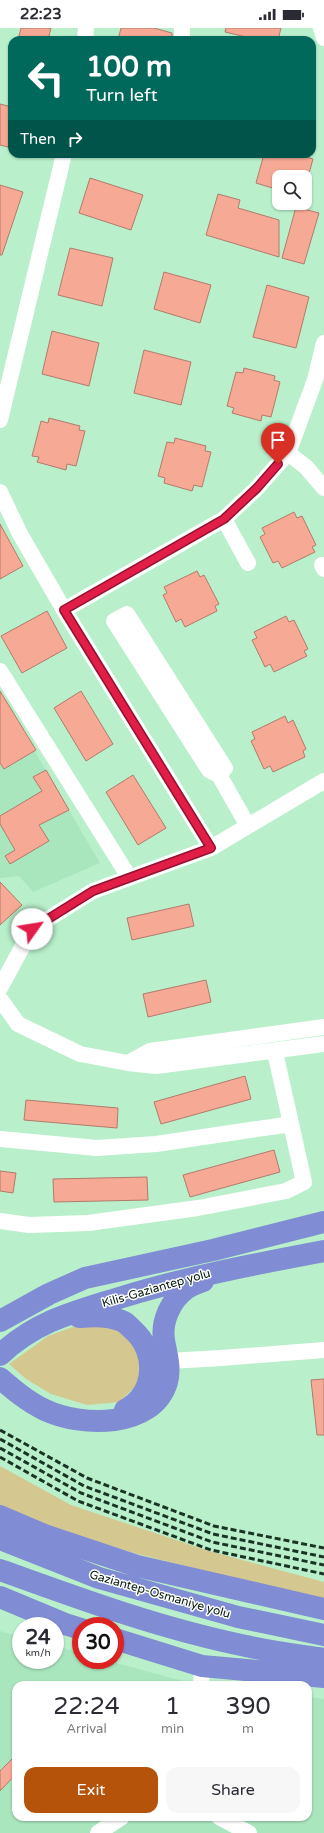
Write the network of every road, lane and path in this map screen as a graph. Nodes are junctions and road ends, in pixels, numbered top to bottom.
1 (322, 28) edge
2 (324, 38) edge
3 (63, 158) edge
4 (324, 343) edge
5 (0, 420) edge
6 (288, 453) junction
7 (324, 488) edge
8 (0, 492) edge
9 (224, 519) junction
10 (248, 563) dead end
11 (64, 610) junction
12 (0, 671) edge
13 (219, 775) junction
14 (324, 781) edge
15 (248, 826) junction
16 (211, 848) junction
17 (129, 877) junction
18 (0, 988) edge
19 (0, 998) edge
20 (324, 1027) edge
21 (324, 1044) edge
22 (275, 1052) junction
23 (128, 1063) junction
24 (291, 1124) junction
25 (0, 1139) edge
26 (0, 1221) edge
27 (324, 1222) edge
28 (324, 1251) edge
29 (226, 1269) junction
30 (85, 1278) junction
31 (0, 1304) edge
32 (56, 1318) junction
33 (0, 1321) edge
34 (324, 1350) edge
35 (0, 1355) edge
36 (169, 1361) junction
37 (0, 1378) edge
38 (104, 1420) junction
39 (0, 1516) edge
40 (0, 1539) edge
41 (0, 1570) edge
42 (0, 1597) edge
43 (0, 1608) edge
44 (324, 1609) edge
45 (42, 1615) junction
46 (72, 1626) edge
47 (324, 1635) edge
48 (124, 1643) edge
49 (324, 1659) edge
50 (202, 1676) edge
51 (324, 1677) edge
52 (116, 1821) edge
53 (226, 1821) edge
54 (98, 1833) edge
55 (248, 1833) edge

1 - 2 street
3 - 5 street
4 - 6 street
6 - 7 street
6 - 9 street
8 - 11 street
9 - 10 street
9 - 11 street
11 - 16 street
12 - 17 street
13 - 13 street
13 - 15 street
14 - 15 street
15 - 16 street
16 - 17 street
17 - 18 street
19 - 23 street
20 - 23 street
21 - 22 street
22 - 23 street
22 - 24 street
24 - 25 street
24 - 26 street
27 - 30 highway, Kilis-Gaziantep yolu
28 - 29 highway, Kilis-Gaziantep yolu
29 - 32 highway, Kilis-Gaziantep yolu
29 - 36 highway
30 - 31 highway
30 - 33 highway, Kilis-Gaziantep yolu
32 - 35 highway, Kilis-Gaziantep yolu
32 - 38 highway
34 - 36 street
36 - 38 highway
37 - 38 highway
39 - 44 highway
40 - 47 highway, Gaziantep-Osmaniye yolu
41 - 49 highway
42 - 45 highway
43 - 45 highway
45 - 46 highway
48 - 50 highway
50 - 51 highway
52 - 54 street
53 - 55 street

